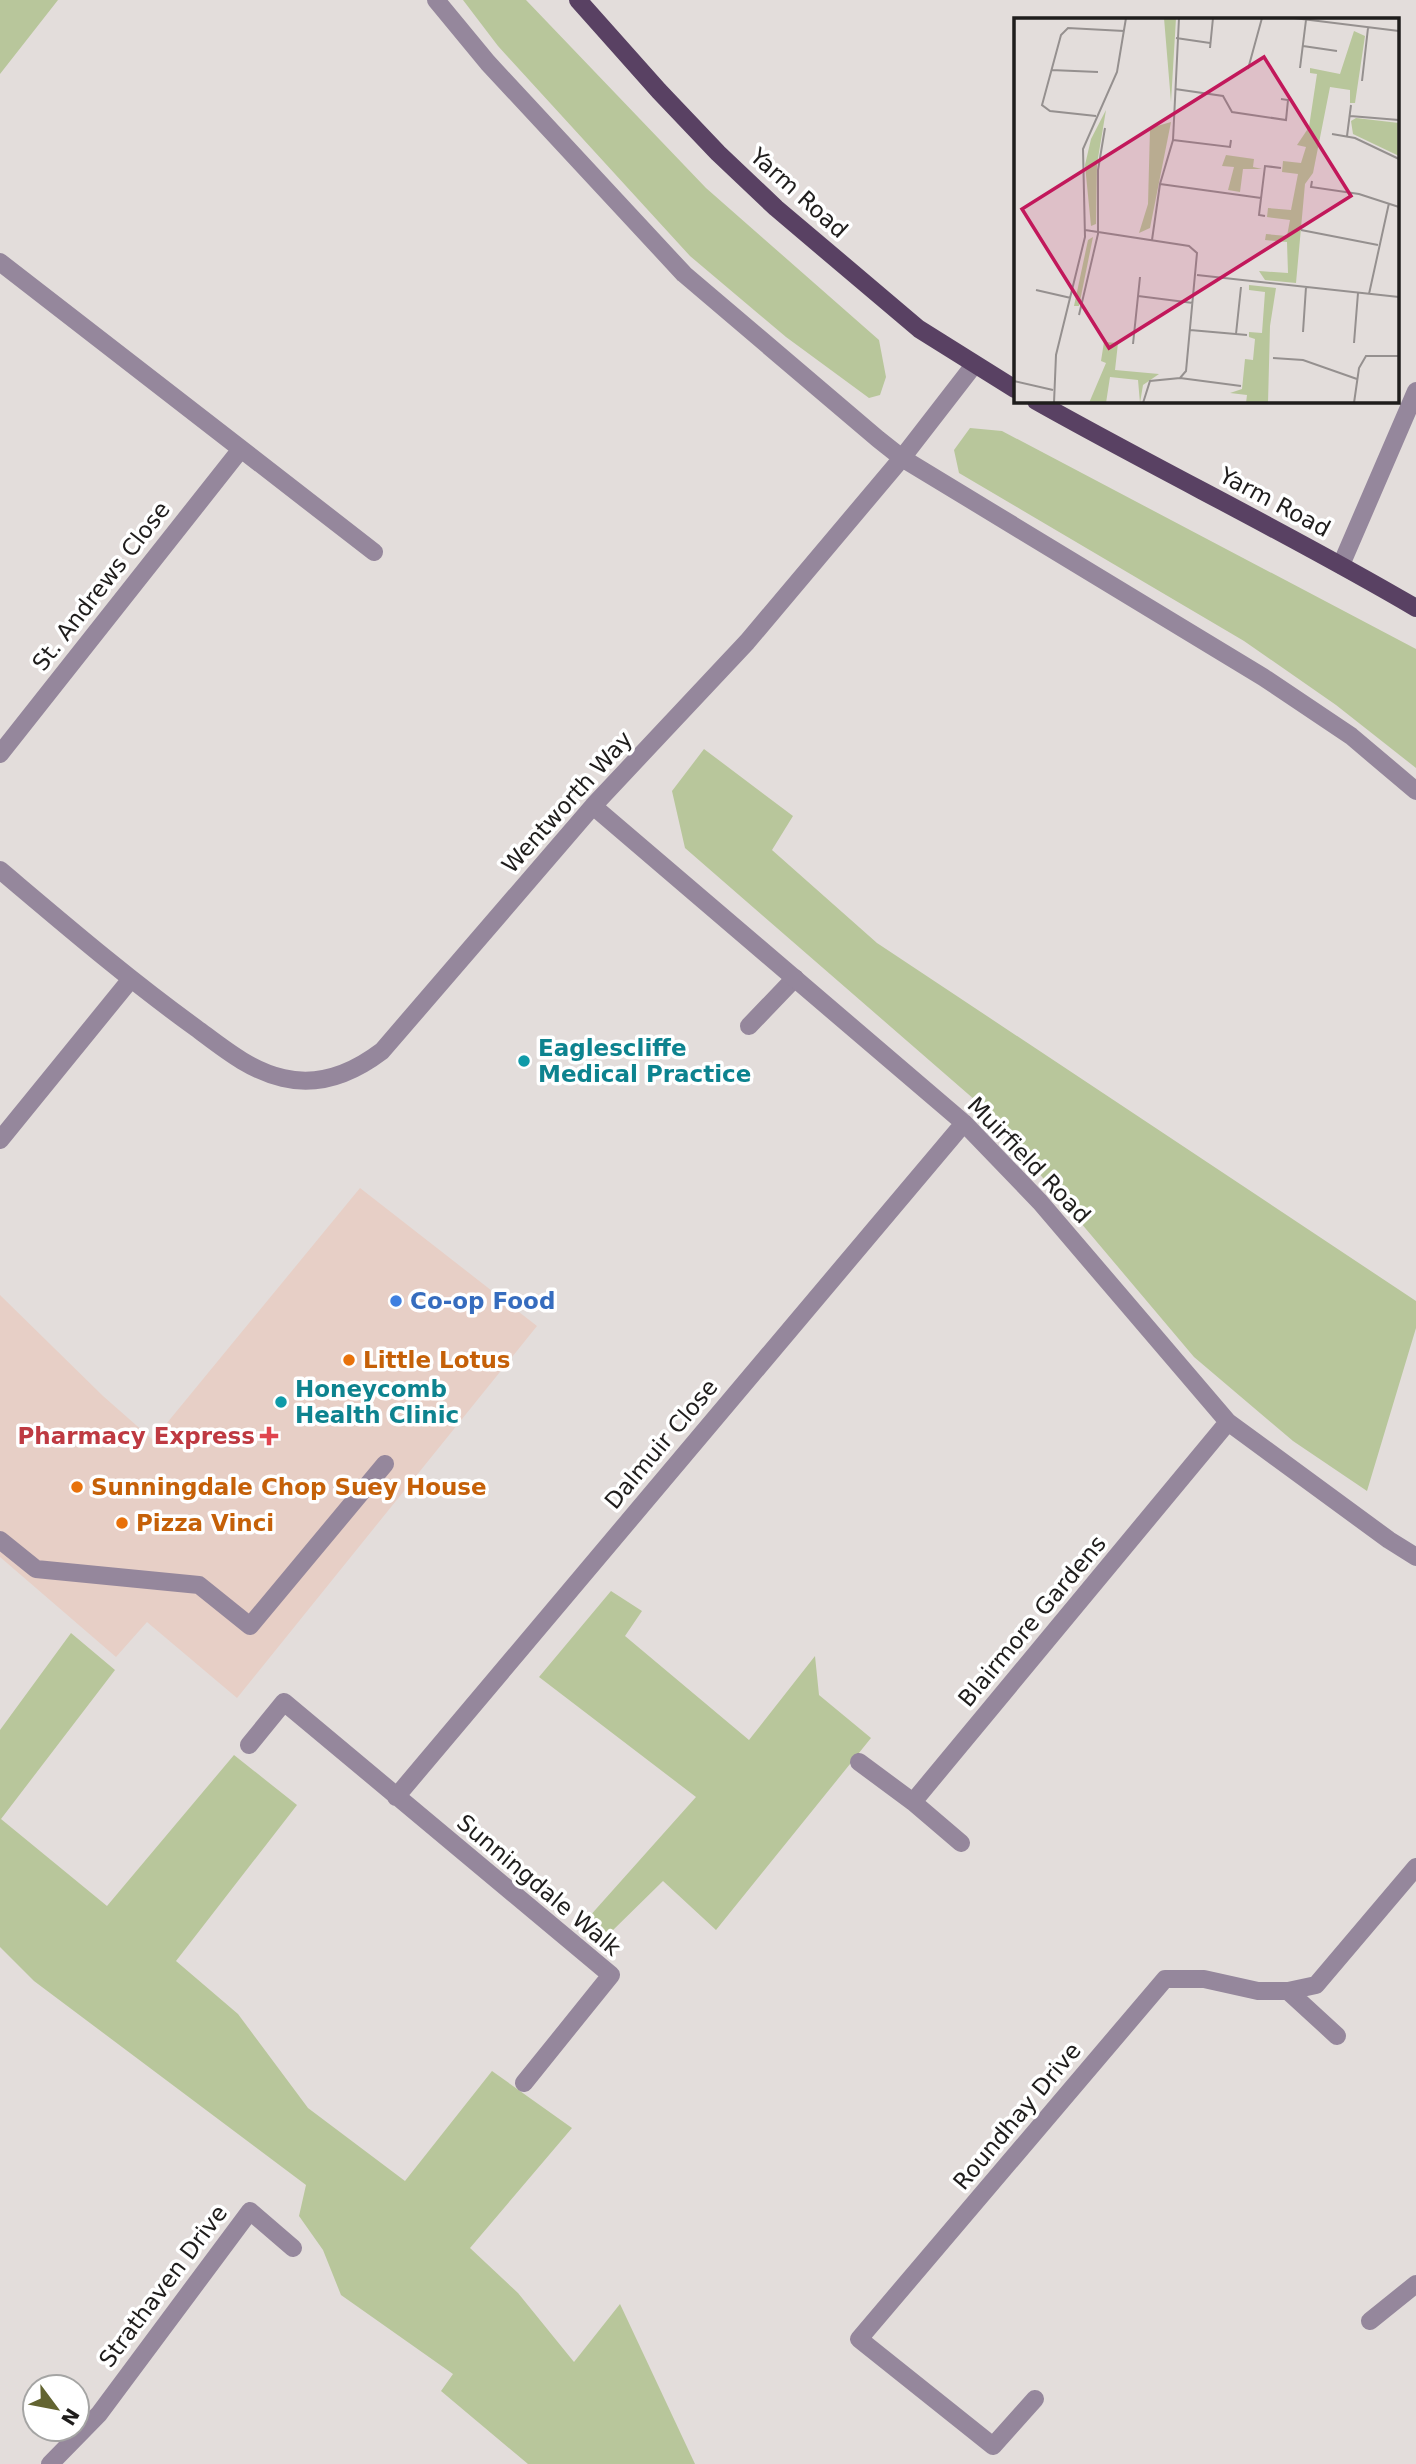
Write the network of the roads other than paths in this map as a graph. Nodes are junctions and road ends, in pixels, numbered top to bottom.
1 (436, 0) edge
2 (578, 0) edge
3 (0, 262) edge
4 (974, 365) junction
5 (1014, 388) edge
6 (1416, 391) edge
7 (1038, 402) edge
8 (241, 449) junction
9 (902, 458) junction
10 (374, 552) dead end
11 (1341, 565) junction
12 (1416, 608) edge
13 (0, 754) edge
14 (1416, 790) edge
15 (593, 806) junction
16 (0, 870) edge
17 (795, 978) junction
18 (131, 979) junction
19 (749, 1026) dead end
20 (964, 1123) junction
21 (0, 1140) edge
22 (1228, 1422) junction
23 (385, 1464) dead end
24 (0, 1540) edge
25 (1416, 1557) edge
26 (249, 1745) dead end
27 (859, 1762) dead end
28 (396, 1797) junction
29 (914, 1802) junction
30 (961, 1843) dead end
31 (1416, 1867) edge
32 (1288, 1991) junction
33 (1336, 2036) dead end
34 (524, 2082) dead end
35 (293, 2248) dead end
36 (1412, 2296) edge
37 (1370, 2321) dead end
38 (1035, 2399) dead end
39 (50, 2464) edge

1 - 9 street
2 - 4 main road, Yarm Road
3 - 8 street
4 - 5 main road, Yarm Road
4 - 9 street, Wentworth Way
6 - 11 street
7 - 11 main road, Yarm Road
8 - 10 street
8 - 13 street, St. Andrews Close
9 - 14 street
9 - 15 street, Wentworth Way
11 - 12 main road, Yarm Road
15 - 17 street, Muirfield Road
15 - 18 street, Wentworth Way
16 - 18 street, Wentworth Way
17 - 19 street
17 - 20 street, Muirfield Road
18 - 21 street
20 - 22 street, Muirfield Road
20 - 28 street, Dalmuir Close
22 - 25 street, Muirfield Road
22 - 29 street, Blairmore Gardens
23 - 24 street
26 - 28 street
27 - 29 street
28 - 34 street, Sunningdale Walk
29 - 30 street
31 - 32 street, Roundhay Drive
32 - 33 street
32 - 38 street, Roundhay Drive
35 - 39 street, Strathaven Drive
36 - 37 street

